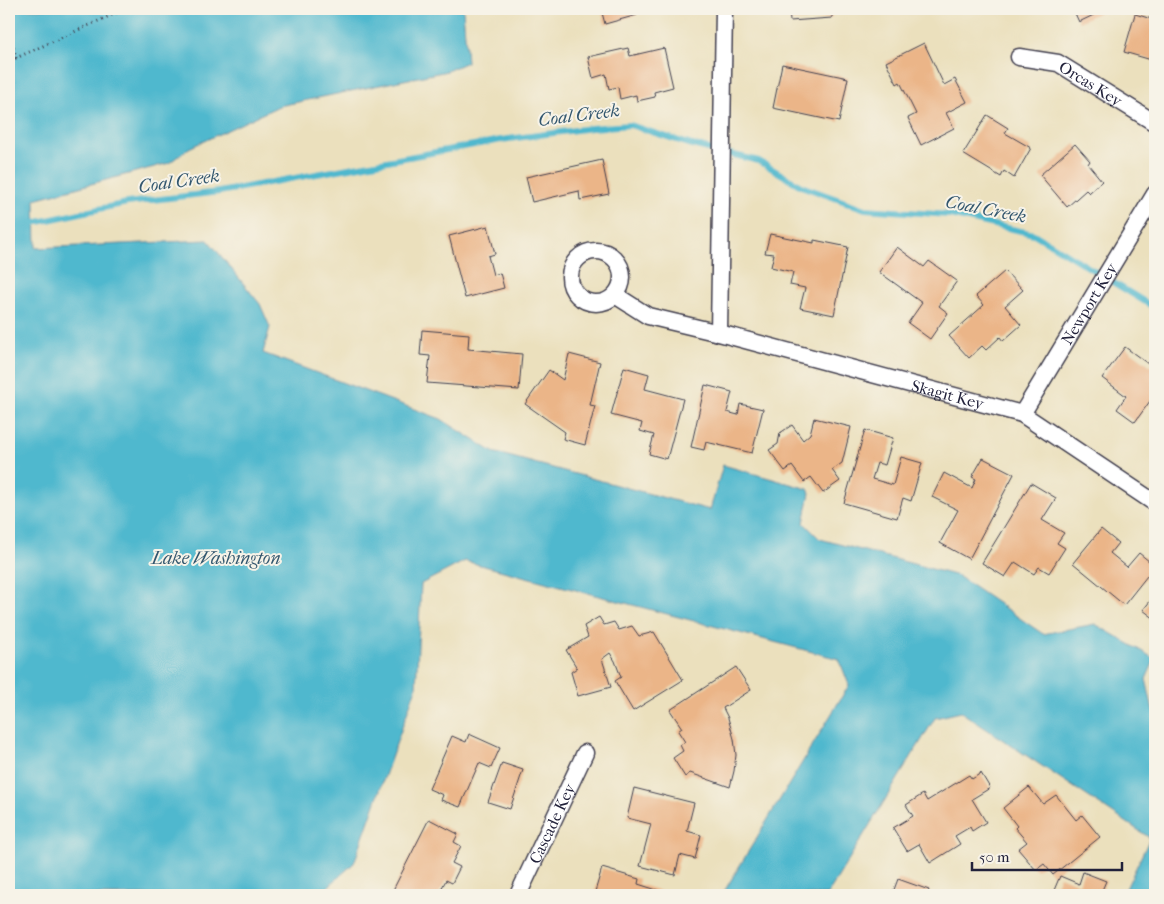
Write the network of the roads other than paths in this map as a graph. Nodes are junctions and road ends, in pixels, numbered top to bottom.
1 (724, 9) edge
2 (1019, 57) dead end
3 (1155, 123) edge
4 (1155, 194) edge
5 (615, 295) dead end
6 (719, 333) junction
7 (1022, 414) junction
8 (1155, 503) edge
9 (585, 753) dead end
10 (518, 895) edge

1 - 6 street
2 - 3 street, Orcas Key
4 - 7 street, Newport Key
5 - 6 street, Skagit Key
6 - 7 street, Skagit Key
7 - 8 street, Skagit Key
9 - 10 street, Cascade Key

